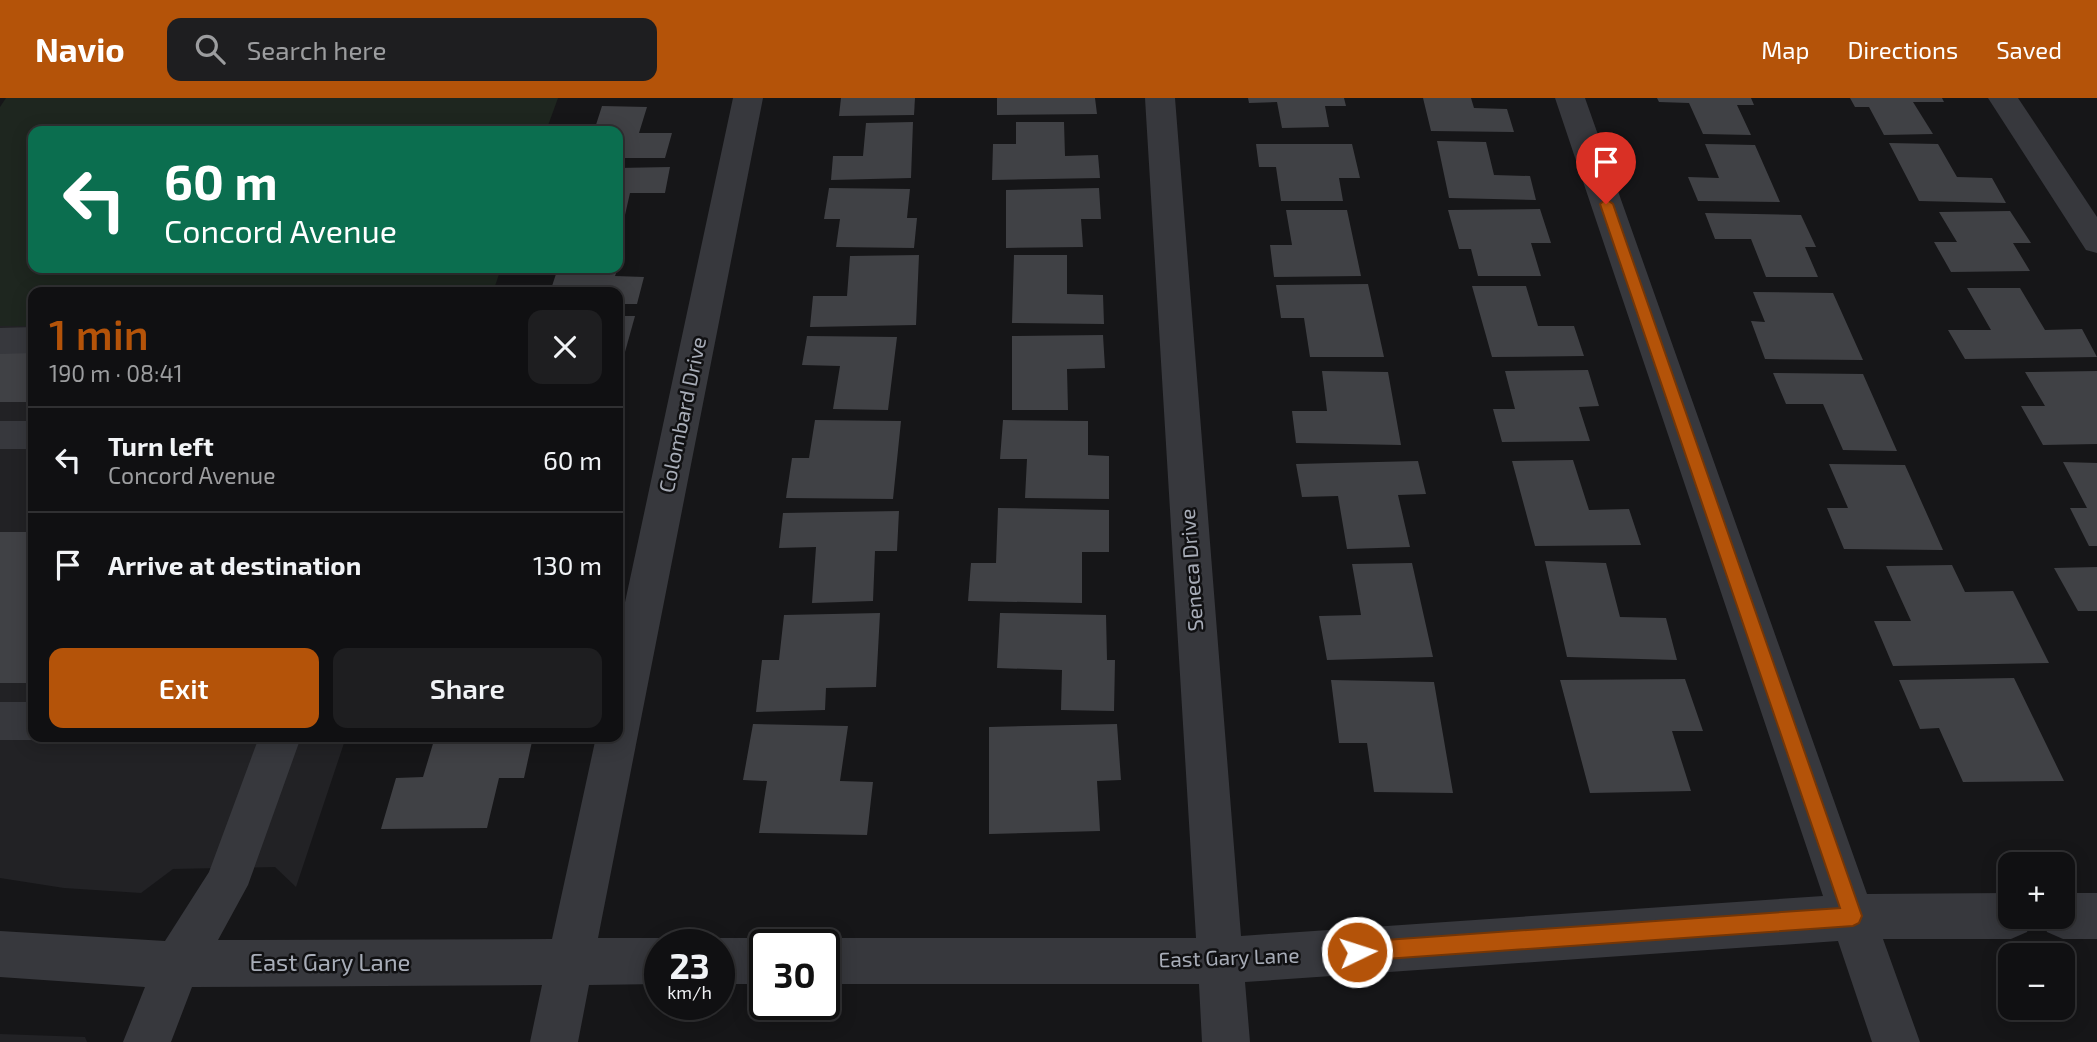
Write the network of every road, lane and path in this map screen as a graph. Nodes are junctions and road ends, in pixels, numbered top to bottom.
1 (748, 98) edge
2 (1160, 98) edge
3 (1570, 98) edge
4 (2003, 98) edge
5 (2097, 242) edge
6 (28, 340) edge
7 (0, 341) edge
8 (0, 435) edge
9 (28, 435) edge
10 (623, 708) edge
11 (0, 721) edge
12 (28, 721) edge
13 (278, 742) edge
14 (616, 742) edge
15 (1853, 916) junction
16 (1998, 916) edge
17 (2075, 916) edge
18 (2097, 916) edge
19 (0, 954) edge
20 (570, 961) junction
21 (644, 961) edge
22 (840, 961) edge
23 (1220, 961) junction
24 (177, 964) junction
25 (147, 1042) edge
26 (554, 1042) edge
27 (1226, 1042) edge
28 (1896, 1042) edge

1 - 10 street, Colombard Drive
2 - 23 street, Seneca Drive
3 - 15 street
4 - 5 street
6 - 7 street
8 - 9 street
11 - 12 street
13 - 24 street
14 - 20 street
15 - 16 street, East Gary Lane
15 - 23 street, East Gary Lane
15 - 28 street
17 - 18 street
19 - 24 street, East Gary Lane
20 - 21 street, East Gary Lane
20 - 24 street, East Gary Lane
20 - 26 street
22 - 23 street, East Gary Lane
23 - 27 street, Seneca Drive
24 - 25 street

